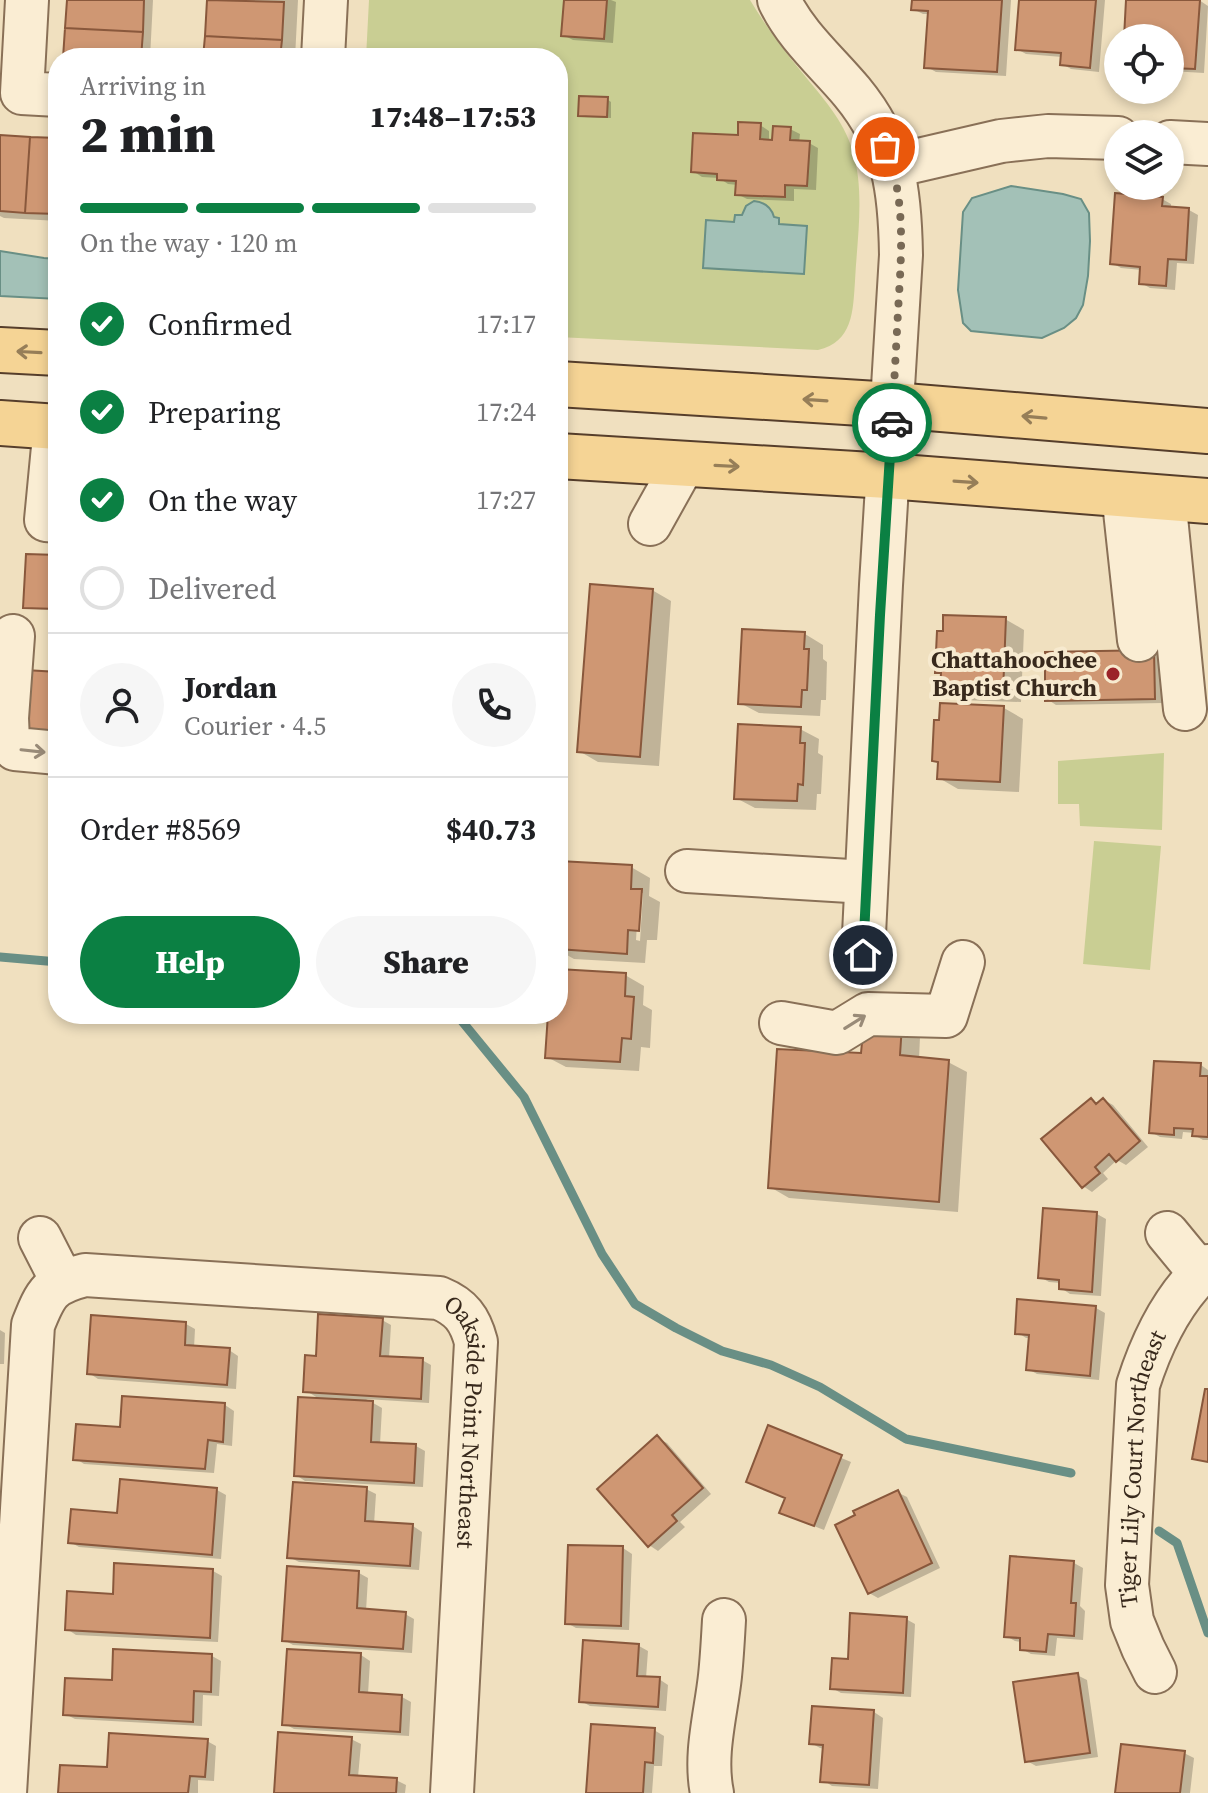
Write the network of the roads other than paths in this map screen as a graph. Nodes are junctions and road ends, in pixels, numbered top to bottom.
1 (27, 0) edge
2 (326, 0) edge
3 (779, 0) edge
4 (324, 48) edge
5 (48, 94) edge
6 (1104, 138) edge
7 (1184, 143) edge
8 (1208, 144) edge
9 (893, 166) junction
10 (0, 350) edge
11 (48, 352) edge
12 (568, 385) edge
13 (893, 405) junction
14 (0, 423) edge
15 (48, 426) edge
16 (1208, 431) edge
17 (568, 457) edge
18 (627, 461) junction
19 (684, 463) junction
20 (888, 476) junction
21 (1145, 496) junction
22 (48, 501) edge
23 (1208, 501) edge
24 (48, 520) edge
25 (13, 636) dead end
26 (1139, 640) dead end
27 (1185, 709) dead end
28 (48, 752) edge
29 (687, 871) dead end
30 (866, 882) junction
31 (863, 955) dead end
32 (963, 962) dead end
33 (781, 1023) dead end
34 (1167, 1233) dead end
35 (40, 1238) dead end
36 (1204, 1270) edge
37 (62, 1281) junction
38 (724, 1620) dead end
39 (1155, 1672) dead end
40 (5, 1793) edge
41 (452, 1793) edge
42 (712, 1793) edge

1 - 5 street
2 - 4 street
3 - 9 street
6 - 9 street
7 - 8 street
9 - 13 street
11 -> 10 main road
13 -> 12 main road
16 -> 13 main road
13 - 20 street
14 - 15 main road
17 - 18 main road
18 - 19 main road
18 - 19 street
19 -> 20 main road
20 -> 21 main road
20 - 30 street
21 - 23 main road
21 - 26 street
21 - 27 street
22 - 24 street
25 -> 28 street
29 - 30 street
30 - 31 street
33 -> 32 street
34 - 36 street, Tiger Lily Court Northeast
35 - 37 street
36 - 39 street, Tiger Lily Court Northeast
37 - 40 street
37 - 41 street, Oakside Point Northeast
38 - 42 street

